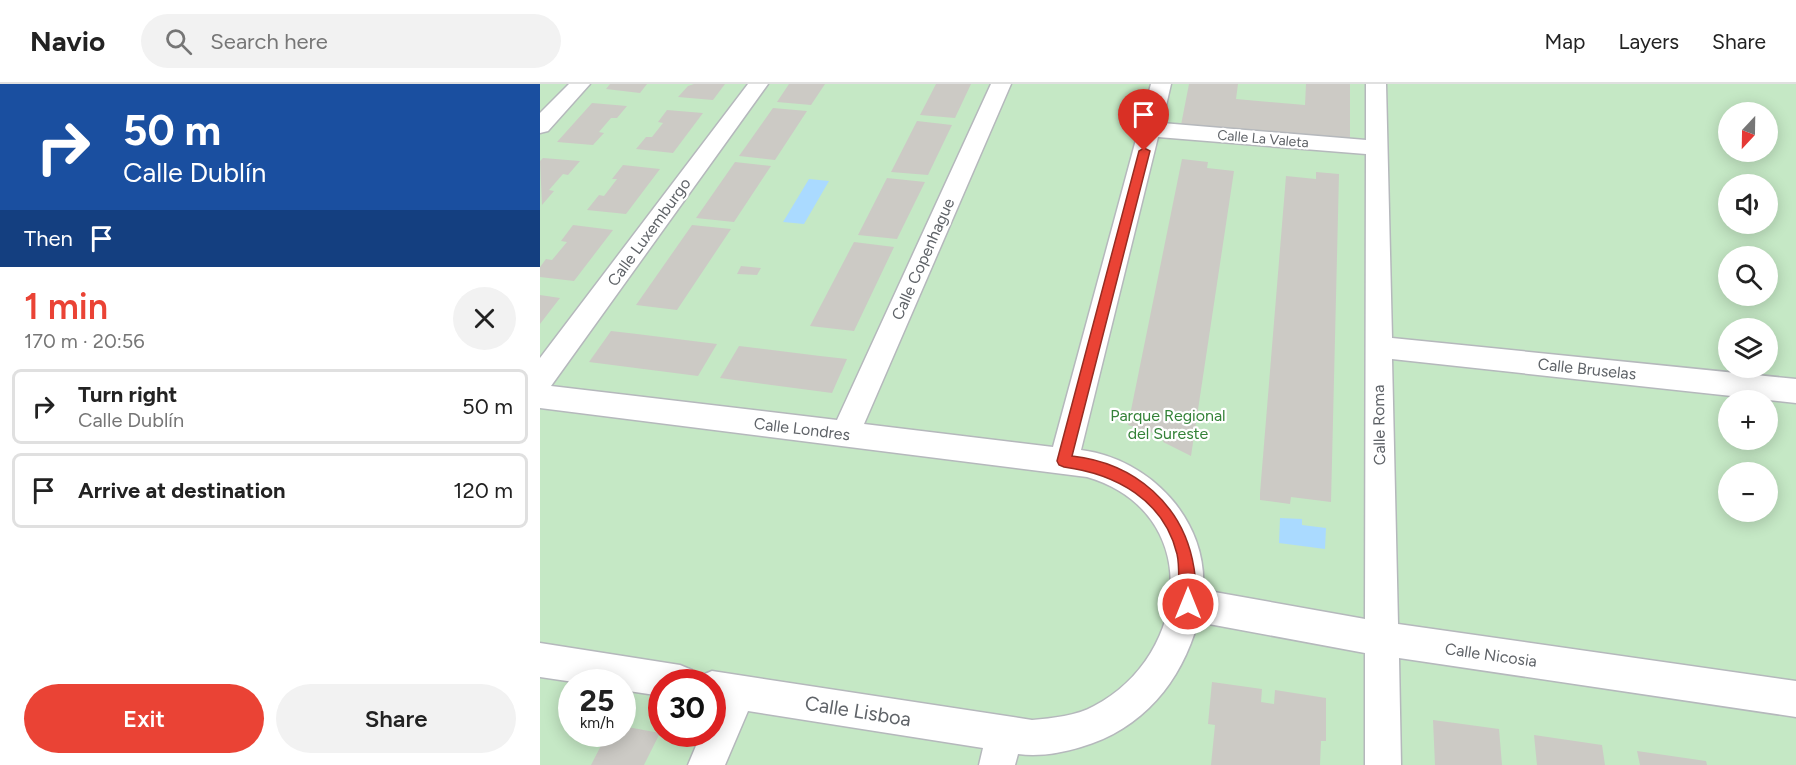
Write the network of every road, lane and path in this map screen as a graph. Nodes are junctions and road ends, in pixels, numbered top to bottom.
1 (580, 84) edge
2 (758, 84) edge
3 (1001, 84) edge
4 (1161, 84) edge
5 (1376, 84) edge
6 (540, 126) edge
7 (1150, 129) junction
8 (1376, 148) junction
9 (1378, 347) junction
10 (540, 380) edge
11 (1796, 391) edge
12 (540, 396) edge
13 (845, 434) junction
14 (1064, 461) junction
15 (1188, 604) junction
16 (1382, 639) junction
17 (540, 660) edge
18 (648, 677) edge
19 (726, 690) edge
20 (1796, 699) edge
21 (711, 747) edge
22 (1001, 750) edge
23 (706, 765) edge
24 (1383, 765) edge

1 - 6 street
2 - 10 street, Calle Luxemburgo
3 - 13 street, Calle Copenhague
4 - 7 street
5 - 8 street, Calle Roma
7 - 8 street, Calle La Valeta
7 - 14 street
8 - 9 street, Calle Roma
9 - 11 street, Calle Bruselas
9 - 16 street, Calle Roma
12 - 13 street, Calle Londres
13 - 14 street, Calle Londres
14 - 15 street, Calle Londres
15 - 16 street, Calle Nicosia
15 - 22 street, Calle Lisboa
16 - 20 street, Calle Nicosia
16 - 24 street, Calle Roma
17 - 18 street
19 - 22 street, Calle Lisboa
21 - 23 street

